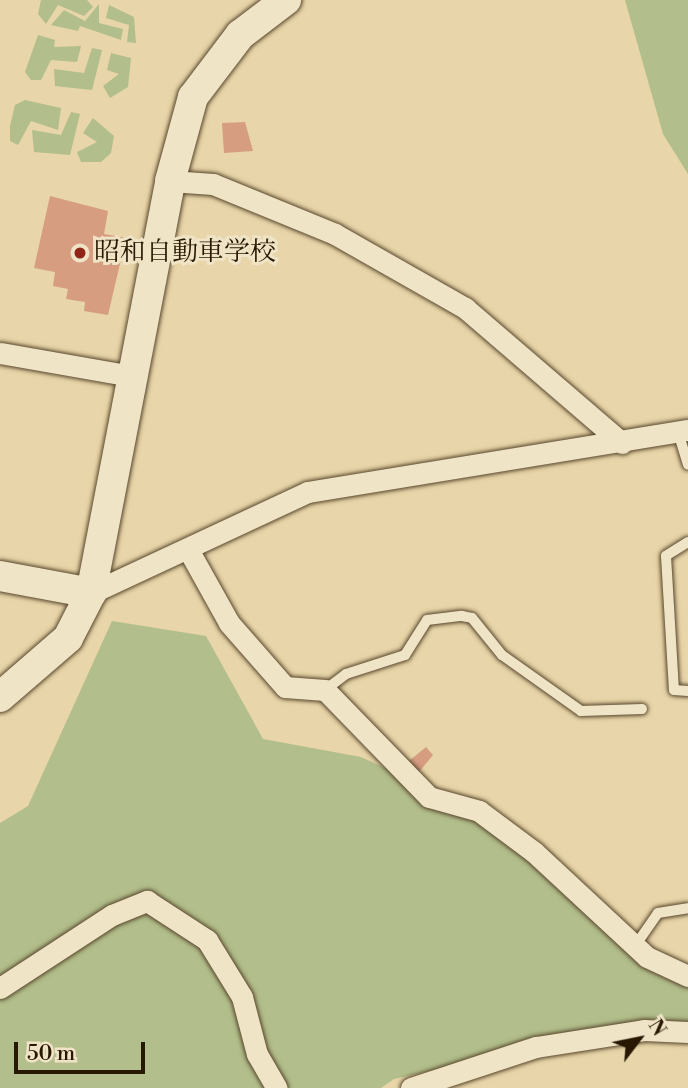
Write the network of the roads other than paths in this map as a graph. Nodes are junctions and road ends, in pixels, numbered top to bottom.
1 (286, 0) edge
2 (170, 181) junction
3 (0, 353) edge
4 (132, 376) junction
5 (683, 431) edge
6 (622, 443) junction
7 (688, 464) edge
8 (688, 542) edge
9 (189, 551) junction
10 (0, 576) edge
11 (91, 593) junction
12 (325, 690) junction
13 (688, 691) edge
14 (0, 697) edge
15 (642, 709) dead end
16 (688, 908) edge
17 (635, 946) junction
18 (688, 976) edge
19 (0, 988) edge
20 (688, 1032) edge
21 (276, 1088) edge
22 (411, 1088) edge

1 - 2 street
2 - 4 street
2 - 6 street
3 - 4 street
4 - 11 street
5 - 6 street
5 - 7 lane
6 - 9 street
8 - 13 lane
9 - 11 street
9 - 12 street
10 - 11 street
11 - 14 street
12 - 15 lane
12 - 17 street
16 - 17 lane
17 - 18 street
19 - 21 street
20 - 22 street

